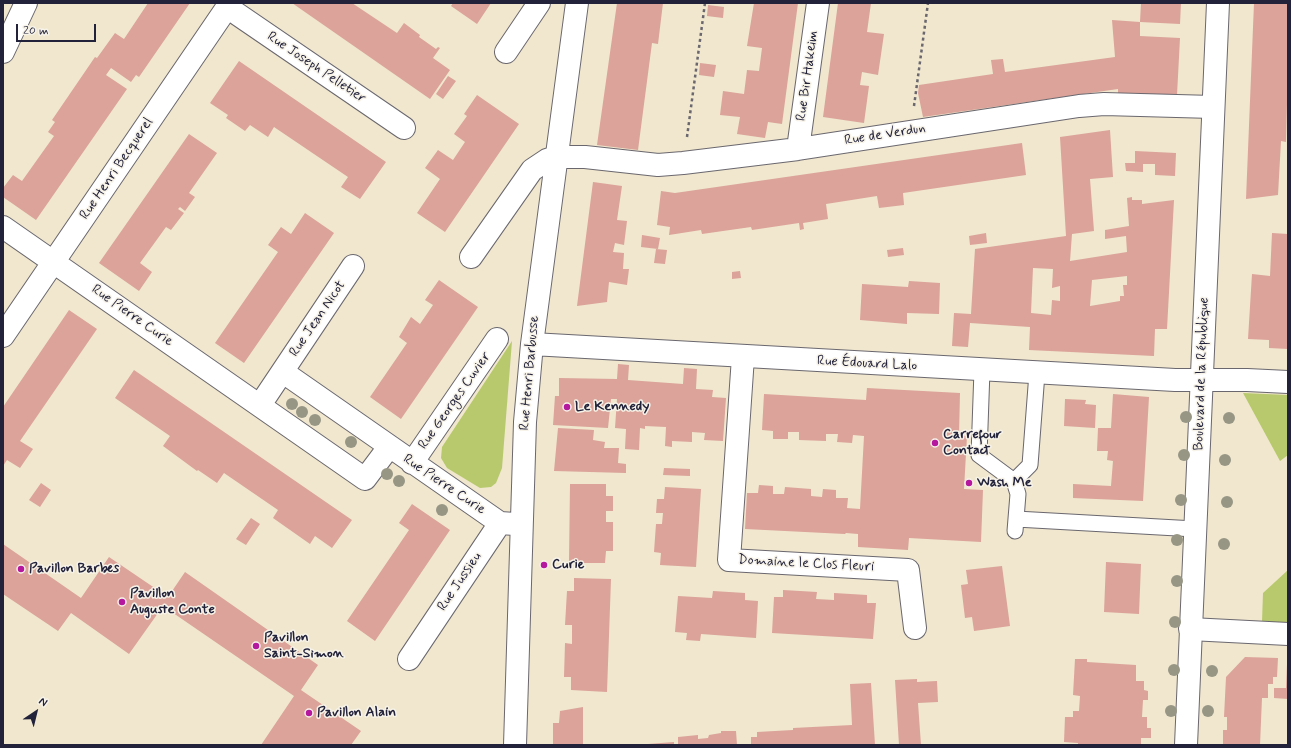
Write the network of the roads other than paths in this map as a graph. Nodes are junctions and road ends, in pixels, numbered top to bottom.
1 (26, 3) edge
2 (539, 3) edge
3 (577, 3) edge
4 (818, 3) edge
5 (1218, 3) edge
6 (229, 5) edge
7 (3, 52) edge
8 (506, 52) dead end
9 (1214, 107) junction
10 (404, 128) dead end
11 (798, 149) junction
12 (556, 157) junction
13 (3, 227) edge
14 (471, 257) dead end
15 (54, 262) junction
16 (353, 266) dead end
17 (3, 336) edge
18 (497, 339) dead end
19 (532, 344) junction
20 (743, 357) junction
21 (982, 370) junction
22 (283, 372) junction
23 (1037, 373) junction
24 (1203, 381) junction
25 (1288, 382) edge
26 (260, 405) junction
27 (389, 447) junction
28 (412, 463) junction
29 (1014, 481) junction
30 (510, 523) junction
31 (1195, 529) junction
32 (915, 628) dead end
33 (1190, 629) junction
34 (1288, 634) edge
35 (409, 659) dead end
36 (515, 745) edge
37 (1186, 745) edge

1 - 7 street
2 - 8 street
3 - 12 street, Rue Henri Barbusse
4 - 11 street, Rue Bir Hakeim
5 - 9 street, Boulevard de la République
6 - 10 street, Rue Joseph Pelletier
6 - 15 street, Rue Henri Becquerel
9 - 11 street, Rue de Verdun
9 - 24 street, Boulevard de la République
11 - 12 street, Rue de Verdun
12 - 14 street
12 - 19 street, Rue Henri Barbusse
13 - 15 street, Rue Pierre Curie
15 - 17 street, Rue Henri Becquerel
15 - 26 street, Rue Pierre Curie
16 - 22 street, Rue Jean Nicot
18 - 28 street, Rue Georges Cuvier
19 - 20 street, Rue Édouard Lalo
19 - 30 street, Rue Henri Barbusse
20 - 21 street, Rue Édouard Lalo
20 - 32 street, Domaine le Clos Fleuri
21 - 23 street, Rue Édouard Lalo
21 - 29 lane
22 - 26 street
22 - 27 street, Rue Pierre Curie
23 - 24 street, Rue Édouard Lalo
23 - 29 lane
24 - 25 street, Rue Édouard Lalo
24 - 31 street, Boulevard de la République
26 - 27 street, Rue Pierre Curie
27 - 28 street, Rue Pierre Curie
28 - 30 street, Rue Pierre Curie
29 - 31 lane
30 - 35 street, Rue Jussieu
30 - 36 street, Rue Henri Barbusse
31 - 33 street, Boulevard de la République
33 - 34 street
33 - 37 street, Boulevard de la République

